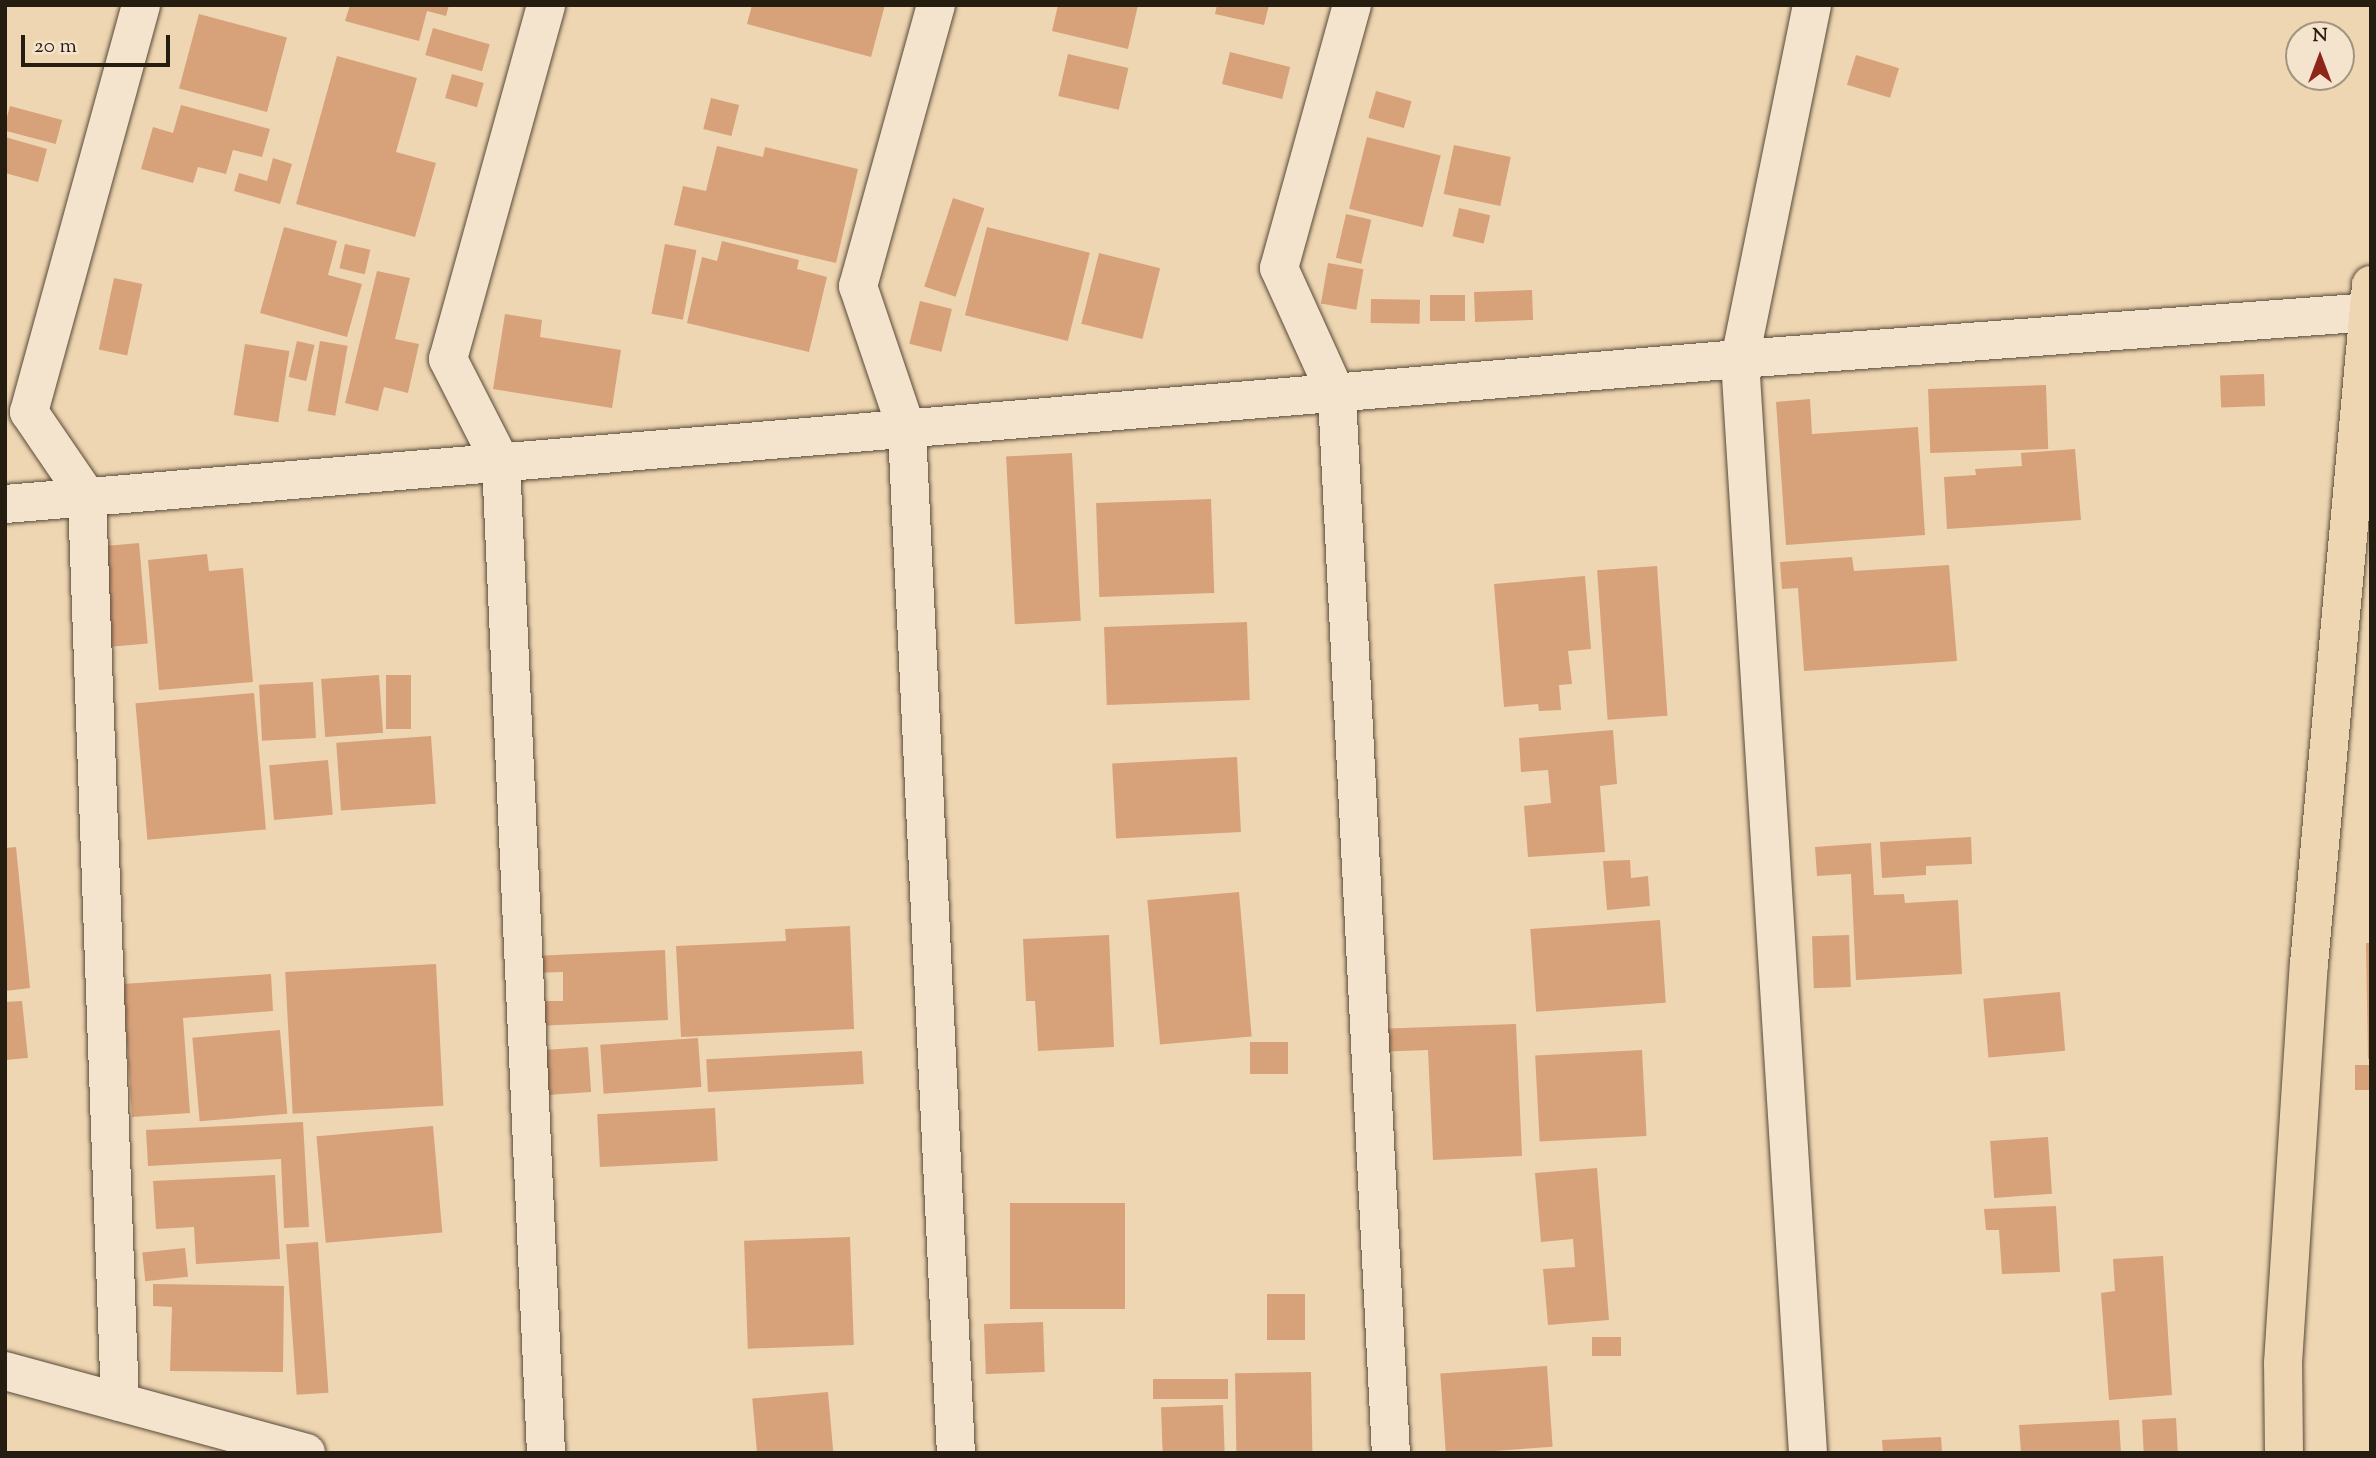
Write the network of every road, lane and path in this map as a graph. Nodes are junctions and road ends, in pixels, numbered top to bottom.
1 (141, 5) edge
2 (546, 5) edge
3 (936, 5) edge
4 (1352, 5) edge
5 (1812, 5) edge
6 (2370, 303) edge
7 (1740, 359) junction
8 (1337, 396) junction
9 (908, 430) junction
10 (502, 463) junction
11 (87, 497) junction
12 (5, 503) edge
13 (5, 1371) edge
14 (120, 1402) junction
15 (306, 1453) edge
16 (546, 1453) edge
17 (956, 1453) edge
18 (1391, 1453) edge
19 (1808, 1453) edge
20 (2284, 1453) edge

1 - 11 street
2 - 10 street
3 - 9 street
4 - 8 street
5 - 7 street
6 - 7 street
6 - 20 main road
7 - 8 street
7 - 19 street
8 - 9 street
8 - 18 street
9 - 10 street
9 - 17 street
10 - 11 street
10 - 16 street
11 - 12 street
11 - 14 street
13 - 14 street
14 - 15 street

